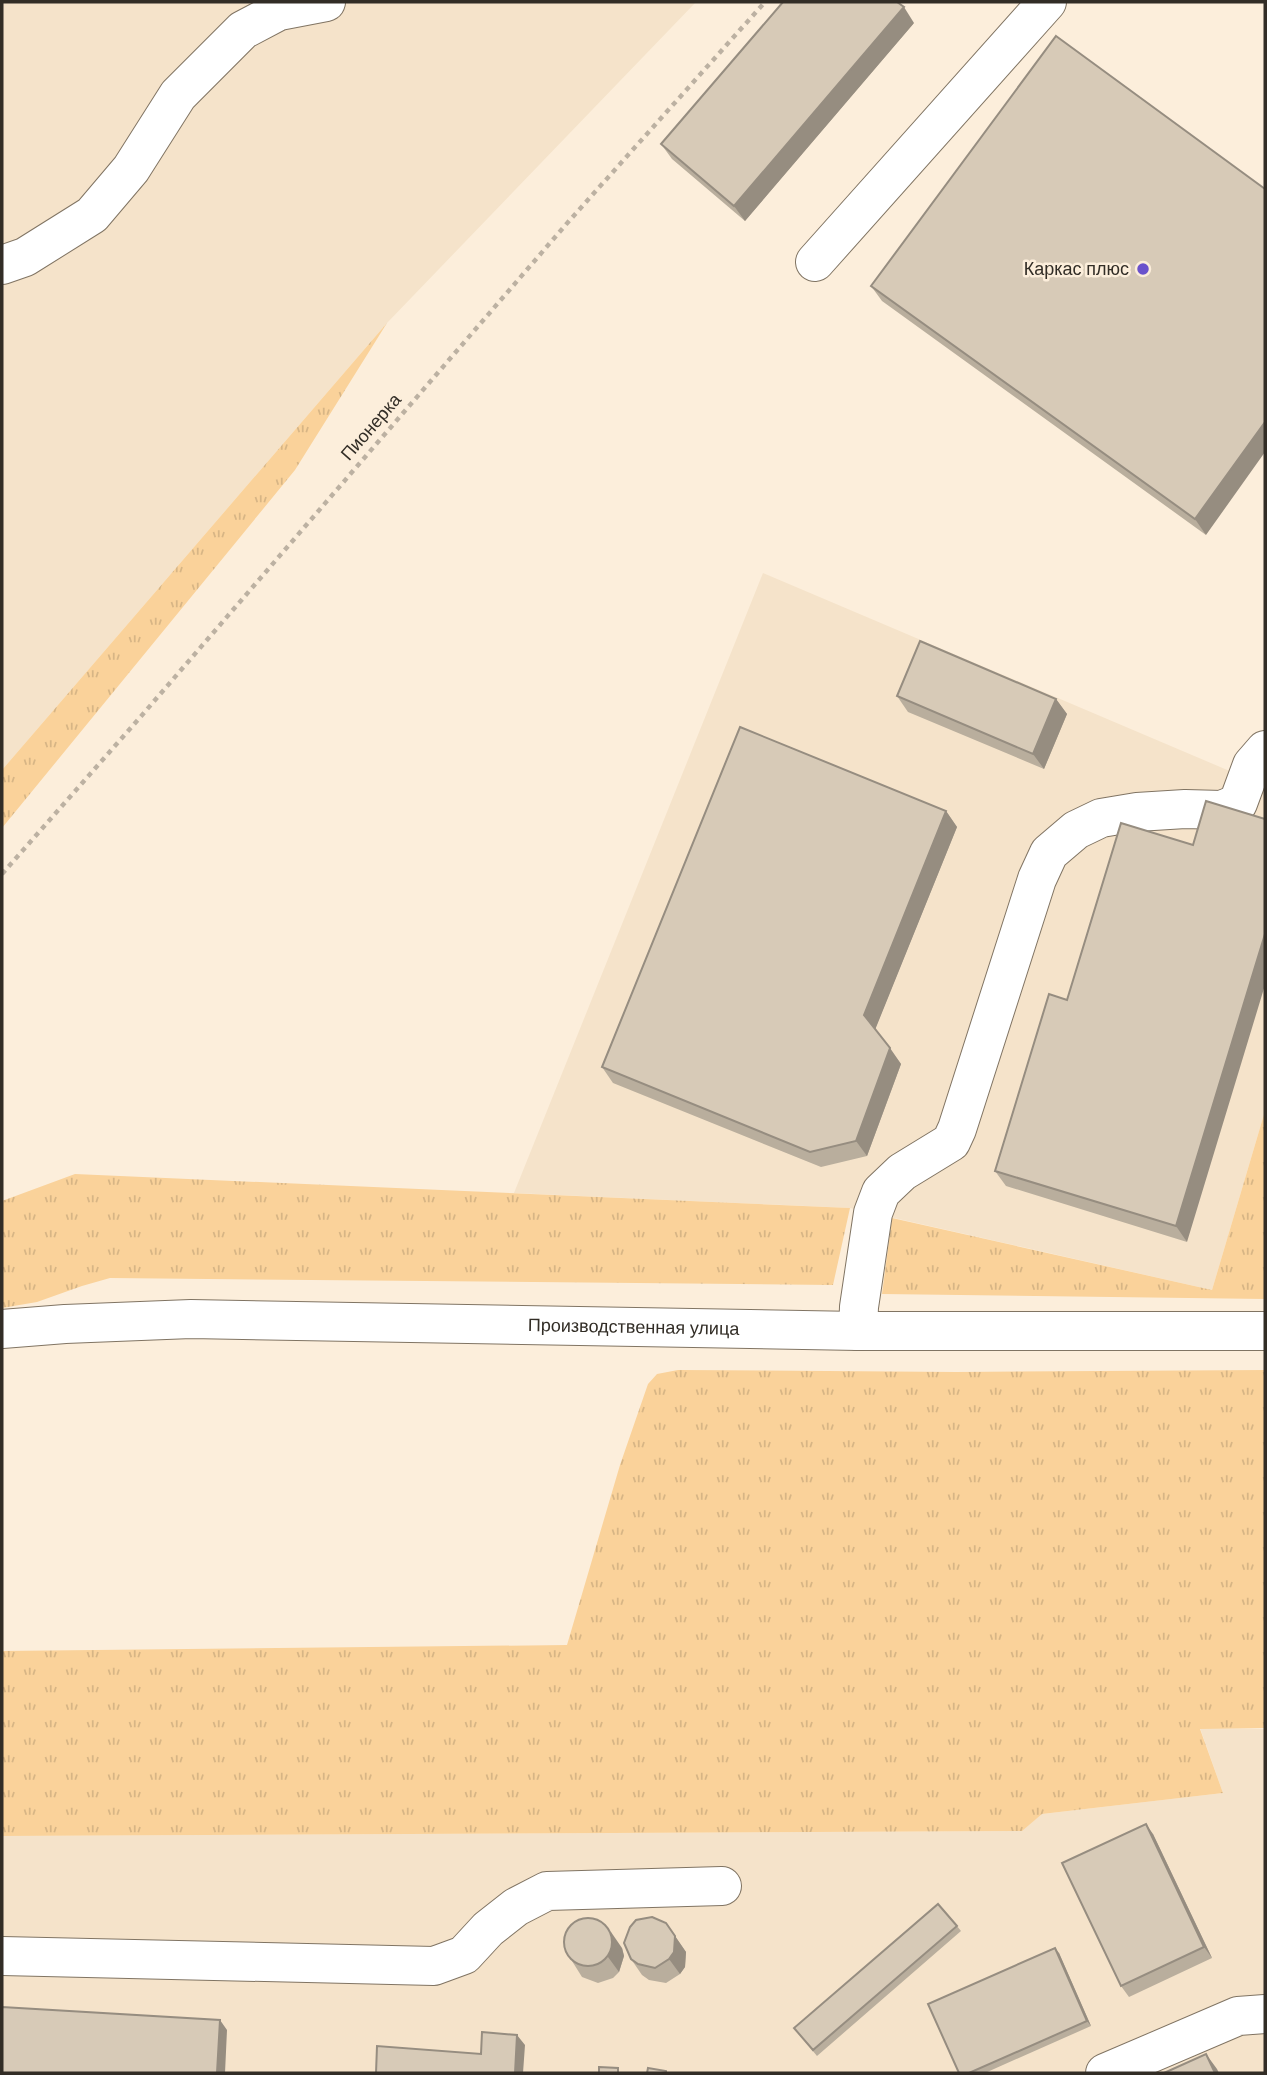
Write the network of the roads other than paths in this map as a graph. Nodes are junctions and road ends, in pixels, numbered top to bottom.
1 (326, 2) edge
2 (1047, 2) edge
3 (815, 262) dead end
4 (2, 265) edge
5 (1265, 750) edge
6 (2, 1329) edge
7 (858, 1331) junction
8 (1265, 1331) edge
9 (722, 1886) dead end
10 (2, 1956) edge
11 (1265, 2014) edge
12 (1105, 2073) edge

1 - 4 street
2 - 3 street
5 - 7 street
6 - 7 street, Производственная улица
7 - 8 street, Производственная улица
9 - 10 street
11 - 12 street

